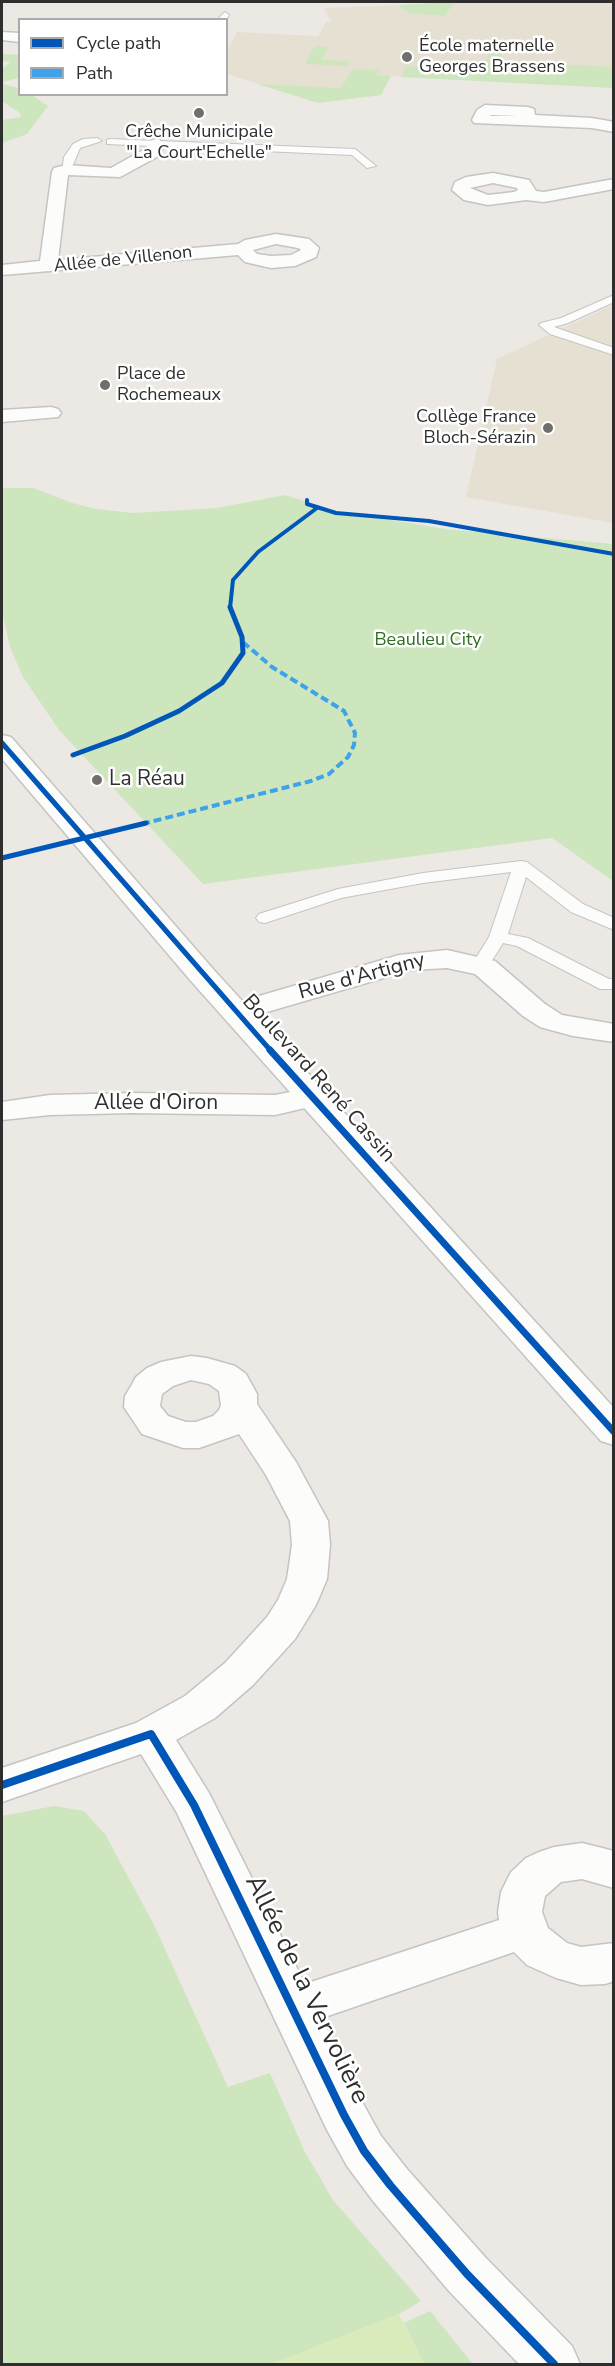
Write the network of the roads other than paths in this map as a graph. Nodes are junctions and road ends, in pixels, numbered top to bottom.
1 (2, 36) edge
2 (18, 38) edge
3 (525, 119) dead end
4 (614, 127) edge
5 (97, 141) dead end
6 (110, 142) dead end
7 (158, 144) junction
8 (371, 166) dead end
9 (66, 170) junction
10 (614, 184) edge
11 (525, 194) dead end
12 (244, 249) dead end
13 (48, 267) junction
14 (2, 270) edge
15 (614, 298) edge
16 (614, 352) edge
17 (51, 413) dead end
18 (2, 416) edge
19 (2, 743) edge
20 (521, 866) junction
21 (266, 918) dead end
22 (614, 925) edge
23 (498, 937) junction
24 (480, 966) junction
25 (614, 984) edge
26 (236, 1012) junction
27 (614, 1033) edge
28 (311, 1097) junction
29 (2, 1111) edge
30 (239, 1405) dead end
31 (614, 1432) edge
32 (151, 1734) junction
33 (2, 1785) edge
34 (614, 1870) edge
35 (524, 1930) junction
36 (614, 1962) edge
37 (294, 2008) junction
38 (554, 2364) edge

1 - 2 street
3 - 4 street
5 - 9 lane
6 - 7 lane
7 - 8 lane
7 - 9 street
9 - 13 street
10 - 11 street
12 - 13 street, Allée de Villenon
13 - 14 street, Allée de Villenon
15 - 16 lane
17 - 18 street
19 - 26 street, Boulevard René Cassin
20 - 21 lane
20 - 22 lane
20 - 23 lane
23 - 24 lane
23 - 25 lane
24 - 26 street, Rue d'Artigny
24 - 27 street, Rue d'Artigny
26 - 28 street, Boulevard René Cassin
28 - 29 street, Allée d'Oiron
28 - 31 street, Boulevard René Cassin
30 - 32 street
32 - 33 street
32 - 37 street, Allée de la Vervolière
34 - 35 street
35 - 36 street
35 - 37 street, Allée de la Vervolière
37 - 38 street, Allée de la Vervolière

